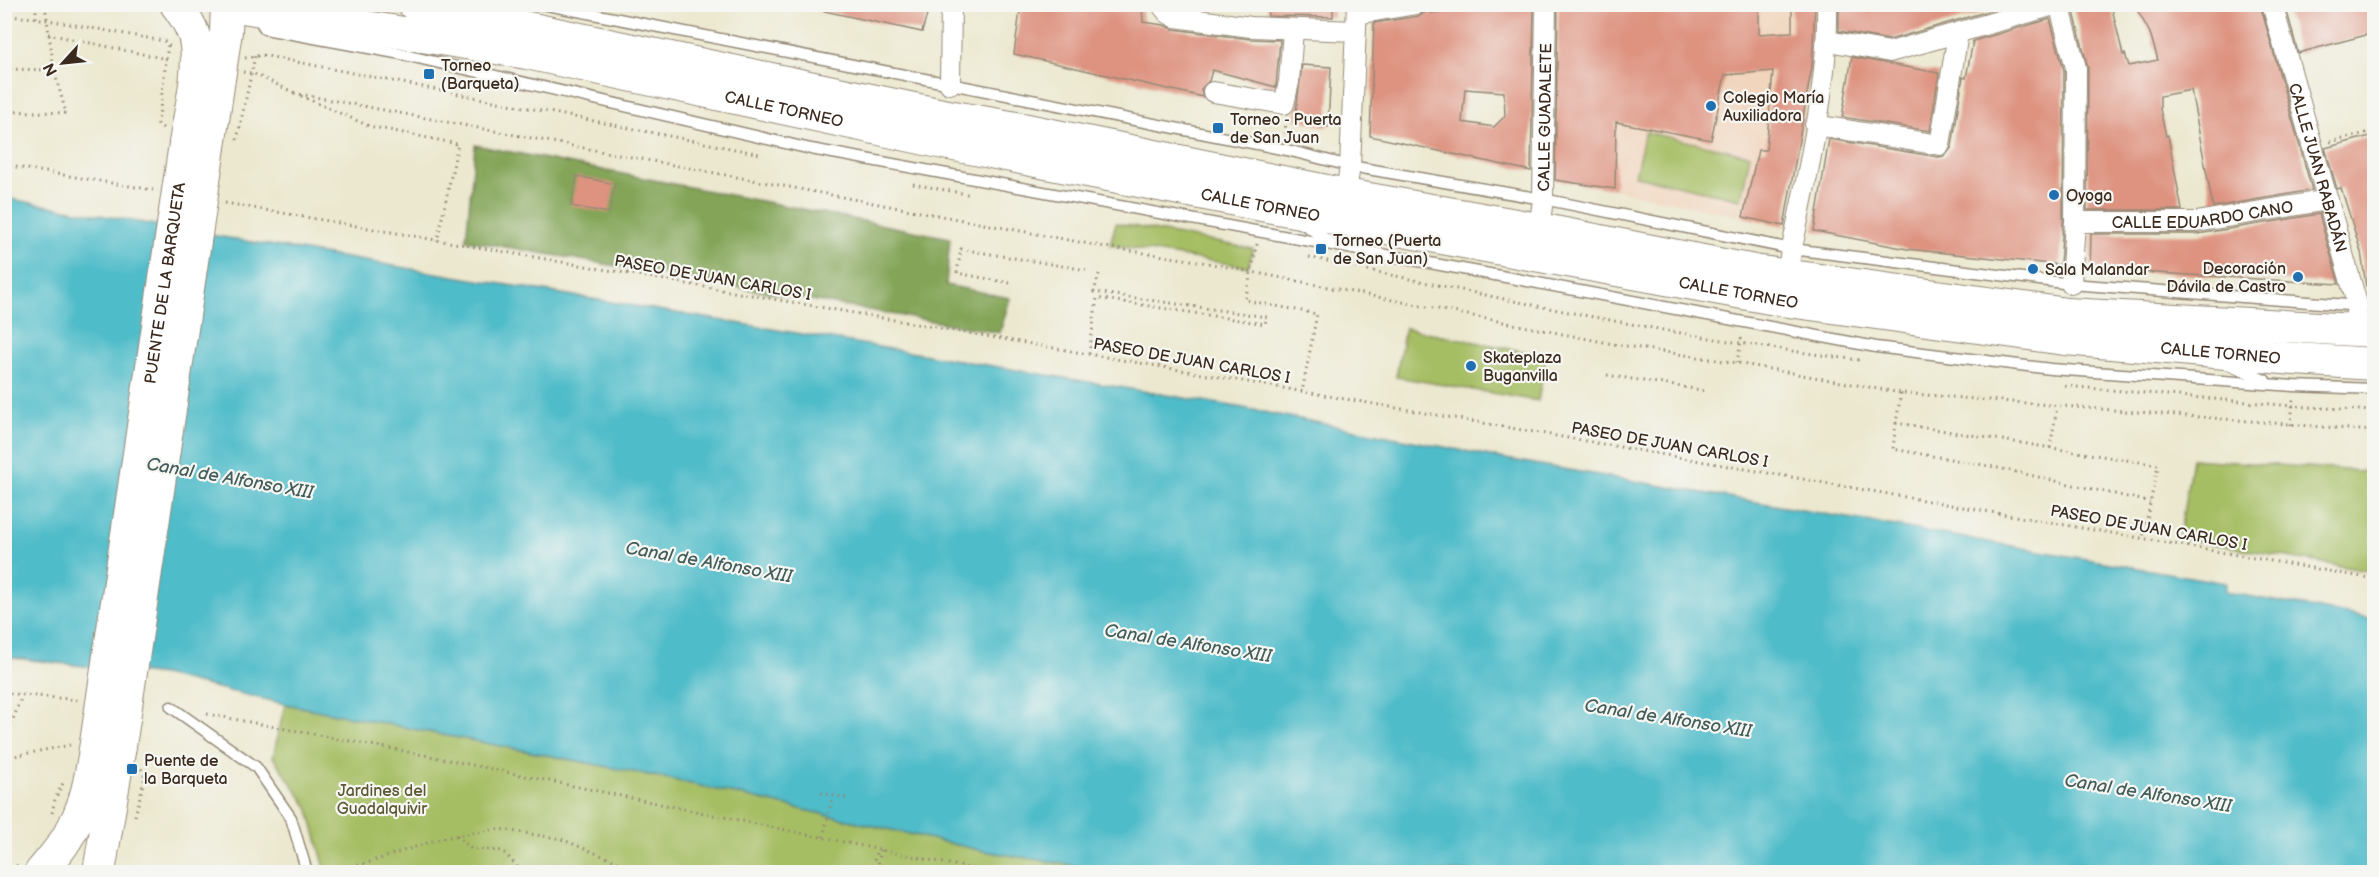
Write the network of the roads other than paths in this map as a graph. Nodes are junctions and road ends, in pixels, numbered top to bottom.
1 (176, 4) edge
2 (414, 4) edge
3 (542, 4) edge
4 (951, 4) edge
5 (1416, 4) edge
6 (1546, 4) edge
7 (1827, 4) edge
8 (2059, 4) edge
9 (2272, 4) edge
10 (1162, 7) edge
11 (231, 11) edge
12 (1356, 16) edge
13 (1293, 30) junction
14 (1958, 33) junction
15 (1828, 41) junction
16 (208, 67) junction
17 (950, 84) junction
18 (1213, 92) dead end
19 (1815, 125) junction
20 (2328, 200) junction
21 (1343, 207) junction
22 (1541, 214) junction
23 (2074, 222) junction
24 (1786, 275) junction
25 (2072, 284) junction
26 (2365, 319) edge
27 (2196, 350) junction
28 (2374, 364) edge
29 (2272, 384) junction
30 (2374, 389) edge
31 (171, 707) dead end
32 (98, 745) junction
33 (41, 872) edge
34 (72, 873) edge
35 (99, 873) edge
36 (308, 873) edge

1 - 16 main road
2 - 21 main road, CALLE TORNEO
3 - 17 lane
4 - 17 street
5 - 12 street
6 - 22 street, CALLE GUADALETE
7 - 15 street
8 - 14 street
8 - 23 street
9 - 20 street, CALLE JUAN RABADÁN
10 - 13 street
11 - 16 main road
11 - 21 main road, CALLE TORNEO
11 - 21 lane
12 - 13 street
12 - 21 street
13 - 18 street
14 - 15 street
14 - 19 street
15 - 19 street
16 - 32 main road, PUENTE DE LA BARQUETA, bridge
17 - 21 lane
19 - 24 street
20 - 23 street, CALLE EDUARDO CANO
20 - 26 street, CALLE JUAN RABADÁN
21 - 22 main road, CALLE TORNEO
21 - 24 main road, CALLE TORNEO
21 - 29 lane
22 - 24 main road, CALLE TORNEO
23 - 25 street
24 - 25 lane
24 - 26 main road, CALLE TORNEO
24 - 27 main road, CALLE TORNEO
25 - 26 lane
27 - 28 main road, CALLE TORNEO
27 - 29 lane
29 - 30 lane
31 - 36 lane
32 - 33 main road
32 - 35 main road
33 - 34 main road

